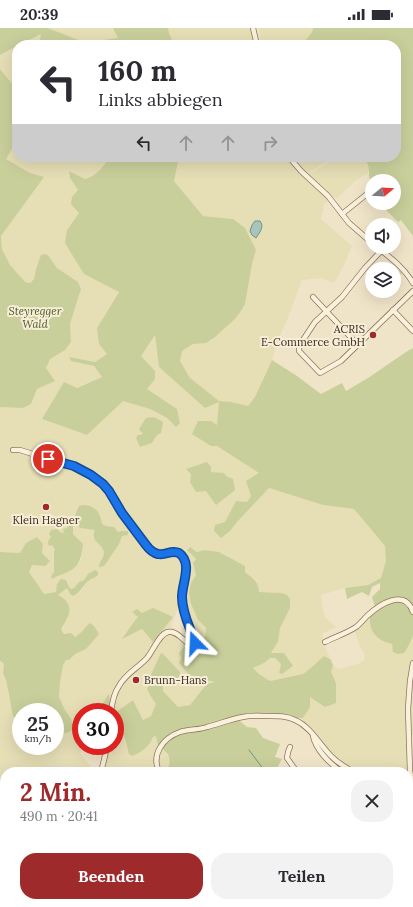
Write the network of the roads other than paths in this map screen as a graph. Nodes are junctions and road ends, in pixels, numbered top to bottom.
1 (253, 28) edge
2 (256, 40) edge
3 (293, 162) edge
4 (365, 196) edge
5 (342, 214) junction
6 (365, 237) edge
7 (376, 254) edge
8 (386, 254) edge
9 (413, 283) edge
10 (413, 291) edge
11 (313, 297) dead end
12 (393, 310) junction
13 (326, 312) junction
14 (413, 331) edge
15 (357, 344) junction
16 (13, 450) dead end
17 (413, 612) edge
18 (325, 642) dead end
19 (413, 664) edge
20 (112, 703) edge
21 (313, 734) junction
22 (411, 736) edge
23 (290, 747) dead end
24 (105, 755) edge
25 (102, 767) edge
26 (157, 767) edge
27 (293, 767) edge
28 (336, 767) edge
29 (346, 767) edge
30 (410, 767) edge

1 - 2 street
3 - 5 street
4 - 5 street
5 - 6 street
7 - 13 street
8 - 9 street
10 - 12 street
11 - 13 street
12 - 14 street
12 - 15 street
13 - 15 street
13 - 15 street
16 - 20 street
17 - 18 street
19 - 22 street
21 - 26 street
21 - 28 street
21 - 29 street
22 - 30 street
23 - 27 street
24 - 25 street

